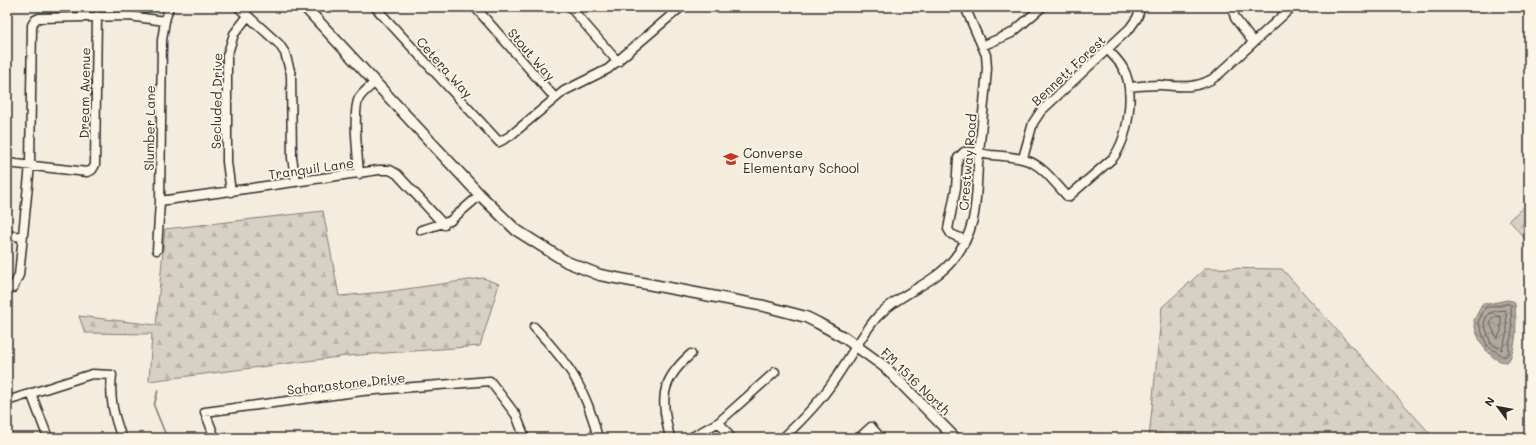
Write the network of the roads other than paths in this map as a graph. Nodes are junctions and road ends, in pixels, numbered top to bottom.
1 (169, 7) edge
2 (238, 7) edge
3 (305, 7) edge
4 (375, 7) edge
5 (475, 7) edge
6 (570, 7) edge
7 (681, 7) edge
8 (965, 7) edge
9 (1042, 7) edge
10 (1142, 7) edge
11 (1232, 7) edge
12 (1292, 7) edge
13 (97, 16) junction
14 (248, 16) junction
15 (164, 21) junction
16 (1253, 42) junction
17 (982, 46) junction
18 (1107, 49) junction
19 (618, 62) junction
20 (375, 82) junction
21 (1129, 87) junction
22 (554, 98) junction
23 (979, 154) junction
24 (1023, 158) junction
25 (7, 163) edge
26 (30, 165) junction
27 (360, 174) junction
28 (296, 182) junction
29 (231, 192) junction
30 (480, 195) junction
31 (160, 202) junction
32 (444, 224) junction
33 (421, 230) dead end
34 (7, 235) edge
35 (22, 237) junction
36 (965, 240) junction
37 (157, 250) dead end
38 (13, 288) dead end
39 (534, 327) dead end
40 (856, 346) junction
41 (690, 354) dead end
42 (775, 372) dead end
43 (31, 393) junction
44 (7, 401) edge
45 (719, 422) junction
46 (48, 438) edge
47 (122, 438) edge
48 (214, 438) edge
49 (525, 438) edge
50 (598, 438) edge
51 (670, 438) edge
52 (690, 438) edge
53 (731, 438) edge
54 (782, 438) edge
55 (859, 438) edge
56 (881, 438) edge
57 (955, 438) edge

1 - 15 street, Slumber Lane
2 - 14 street
3 - 20 main road, FM 1516 North
4 - 22 street, Cetera Way
5 - 22 street, Stout Way
6 - 19 street
7 - 19 street
8 - 17 street, Crestway Road
9 - 17 street
10 - 18 street, Bennett Forest
11 - 16 street
12 - 16 street
13 - 15 street
13 - 26 street
13 - 26 street, Dream Avenue
14 - 28 street
14 - 29 street, Secluded Drive
15 - 31 street, Slumber Lane
16 - 21 street
17 - 23 street, Crestway Road
18 - 21 street
18 - 24 street, Bennett Forest
19 - 22 street
20 - 27 street
20 - 30 main road, FM 1516 North
21 - 24 street
23 - 24 street
23 - 36 street, Crestway Road
23 - 36 street
25 - 26 street
26 - 35 street
27 - 28 street, Tranquil Lane
27 - 32 street, Tranquil Lane
28 - 29 street, Tranquil Lane
29 - 31 street, Tranquil Lane
30 - 32 street
30 - 40 main road, FM 1516 North
31 - 37 street, Slumber Lane
32 - 33 street
34 - 35 street
35 - 38 street
36 - 40 street, Crestway Road
39 - 50 street
40 - 54 street, Crestway Road
40 - 57 main road, FM 1516 North
41 - 51 street
42 - 45 street
43 - 44 street
43 - 46 street
43 - 47 street
45 - 52 street
45 - 53 street
48 - 49 street, Saharastone Drive
55 - 56 street

